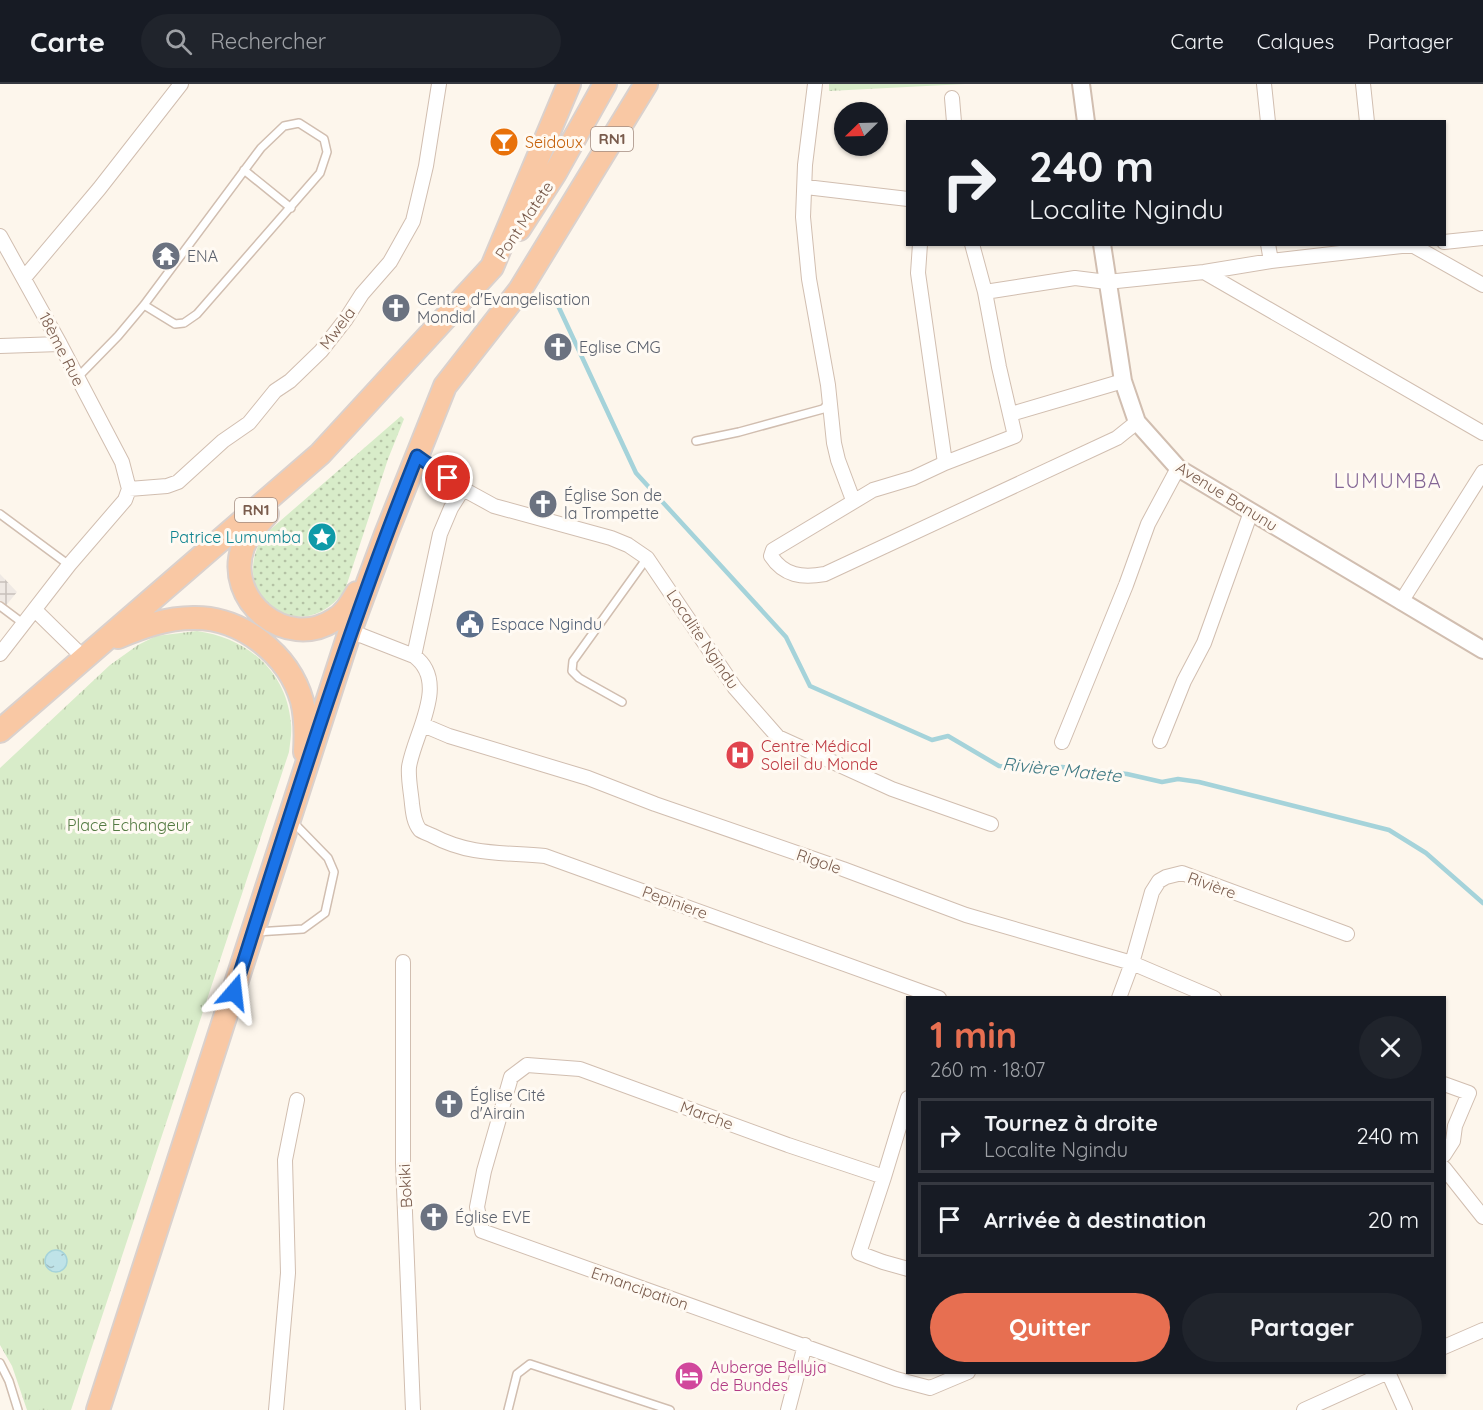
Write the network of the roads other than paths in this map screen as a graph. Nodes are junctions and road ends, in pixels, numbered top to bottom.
1 (439, 84) edge
2 (569, 84) edge
3 (605, 84) edge
4 (814, 84) edge
5 (1081, 84) edge
6 (1263, 84) edge
7 (1364, 84) edge
8 (647, 85) edge
9 (173, 87) edge
10 (952, 98) dead end
11 (954, 120) edge
12 (1086, 120) edge
13 (1268, 120) edge
14 (1367, 120) edge
15 (244, 170) junction
16 (806, 187) junction
17 (906, 199) edge
18 (291, 208) junction
19 (0, 237) edge
20 (1483, 238) edge
21 (1446, 242) edge
22 (920, 246) edge
23 (973, 246) edge
24 (1102, 246) edge
25 (1268, 246) edge
26 (1396, 246) edge
27 (1414, 246) edge
28 (1381, 247) edge
29 (4, 251) edge
30 (1270, 261) junction
31 (492, 267) junction
32 (1204, 272) junction
33 (24, 278) junction
34 (1107, 282) junction
35 (1483, 285) edge
36 (985, 292) junction
37 (144, 305) junction
38 (60, 344) junction
39 (0, 346) edge
40 (76, 378) junction
41 (1123, 381) junction
42 (830, 402) junction
43 (1011, 414) junction
44 (1137, 422) junction
45 (1483, 433) edge
46 (696, 441) dead end
47 (320, 454) junction
48 (417, 456) junction
49 (945, 463) junction
50 (1178, 468) junction
51 (1483, 472) edge
52 (129, 489) junction
53 (463, 489) junction
54 (853, 500) junction
55 (1251, 512) junction
56 (0, 514) edge
57 (386, 534) junction
58 (647, 558) junction
59 (69, 566) junction
60 (1401, 602) junction
61 (0, 606) edge
62 (35, 610) junction
63 (24, 624) junction
64 (350, 631) junction
65 (1483, 650) edge
66 (91, 652) junction
67 (0, 654) edge
68 (414, 656) junction
69 (622, 702) dead end
70 (4, 720) edge
71 (423, 725) junction
72 (1160, 741) dead end
73 (1062, 742) dead end
74 (297, 794) junction
75 (290, 819) junction
76 (991, 824) dead end
77 (253, 932) junction
78 (1347, 934) dead end
79 (403, 963) dead end
80 (1132, 963) junction
81 (935, 996) edge
82 (1120, 996) edge
83 (1209, 996) edge
84 (527, 1065) joint
85 (1446, 1085) edge
86 (297, 1100) dead end
87 (906, 1105) edge
88 (1446, 1152) edge
89 (1446, 1171) edge
90 (884, 1177) junction
91 (1483, 1217) edge
92 (906, 1268) edge
93 (1483, 1330) edge
94 (805, 1346) junction
95 (1446, 1346) edge
96 (0, 1363) edge
97 (963, 1374) edge
98 (1384, 1374) edge
99 (1389, 1374) edge
100 (18, 1410) edge
101 (98, 1410) edge
102 (276, 1410) edge
103 (413, 1410) edge
104 (508, 1410) edge
105 (670, 1410) edge
106 (788, 1410) edge
107 (1304, 1410) edge
108 (1405, 1410) edge

1 - 52 street, Mwela
2 - 31 highway
3 - 31 highway, Pont Matete / RN1
4 - 16 street
5 - 12 street
6 - 13 street
7 - 14 street
8 - 48 highway, Pont Matete / RN1
9 - 33 street
10 - 11 street
15 - 18 lane
15 - 18 lane
15 - 37 lane
16 - 17 street
16 - 42 street
18 - 37 lane
19 - 29 street, 18ème Rue
20 - 21 street
22 - 49 street
23 - 36 street
24 - 34 street, Avenue Banunu
25 - 30 street
26 - 28 street
27 - 35 street
28 - 30 street
29 - 33 street, 18ème Rue
30 - 32 street
31 - 47 highway, RN1
32 - 34 street
32 - 45 street
33 - 38 street, 18ème Rue
34 - 36 street
34 - 41 street, Avenue Banunu
36 - 43 street
37 - 40 lane
38 - 39 street
38 - 40 street, 18ème Rue
40 - 52 street, 18ème Rue
41 - 43 street
41 - 44 street, Avenue Banunu
42 - 46 lane
42 - 54 street
43 - 49 street
44 - 50 street, Avenue Banunu
44 - 54 street
47 - 57 highway
47 - 66 highway, RN1
48 - 53 street, Localite Ngindu
48 - 57 highway, RN1
49 - 54 street
50 - 55 street, Avenue Banunu
50 - 73 street
51 - 60 street
52 - 59 street
53 - 58 street, Localite Ngindu
53 - 68 street
55 - 60 street, Avenue Banunu
55 - 72 street
56 - 59 lane
57 - 64 highway, RN1
58 - 69 lane
58 - 76 street, Localite Ngindu
59 - 62 street
60 - 65 street, Avenue Banunu
61 - 63 lane
62 - 63 street
62 - 66 street
63 - 67 street
64 - 68 street
64 - 74 highway, RN1
66 - 70 highway, RN1
66 - 74 highway
68 - 71 street
71 - 80 street, Rigole
71 - 81 street, Pepiniere
74 - 75 highway, RN1
75 - 77 highway, RN1
75 - 77 lane
77 - 101 highway, RN1
78 - 80 street, Rivière
79 - 103 street, Bokiki
80 - 82 street, Rivière
80 - 83 street, Rigole
84 - 90 street, Marche
84 - 94 street, Emancipation
85 - 88 street
86 - 102 street
87 - 90 street
89 - 91 street
90 - 92 street
93 - 95 street
94 - 97 street, Emancipation
94 - 106 street
96 - 100 lane
98 - 107 street
99 - 108 street
104 - 105 lane

